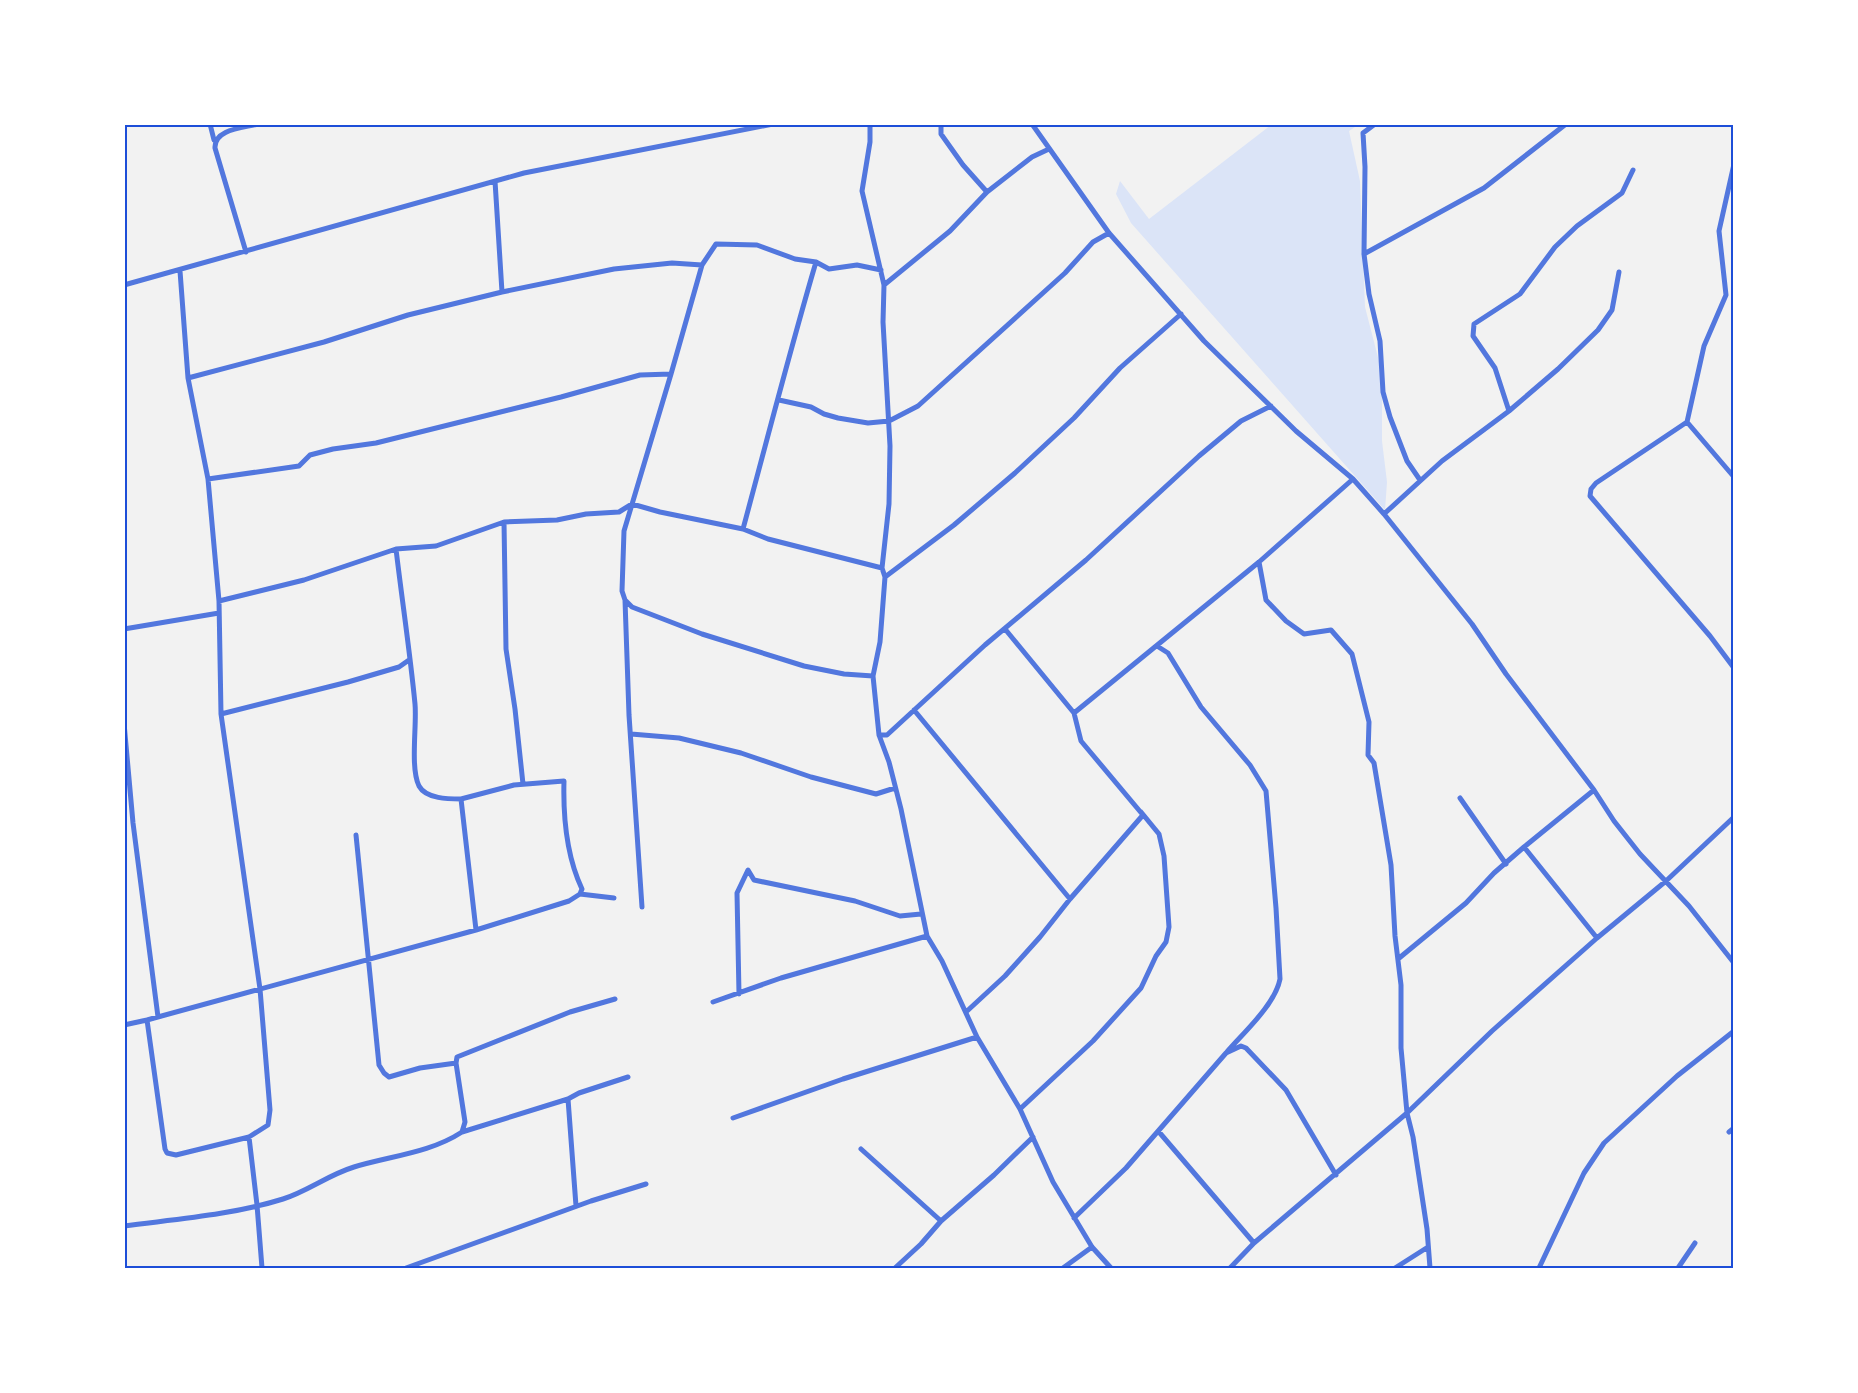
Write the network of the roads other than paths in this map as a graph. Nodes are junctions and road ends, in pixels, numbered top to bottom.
1 (210, 124) edge
2 (258, 124) edge
3 (773, 124) edge
4 (870, 124) edge
5 (941, 124) edge
6 (1032, 124) edge
7 (1376, 124) edge
8 (1566, 124) edge
9 (214, 140) junction
10 (1049, 149) junction
11 (1734, 164) edge
12 (1633, 170) dead end
13 (495, 181) junction
14 (987, 192) junction
15 (1109, 233) junction
16 (246, 252) junction
17 (1364, 254) junction
18 (816, 262) junction
19 (702, 265) junction
20 (881, 270) junction
21 (180, 271) junction
22 (1619, 272) dead end
23 (124, 285) edge
24 (884, 285) junction
25 (502, 292) junction
26 (1181, 314) junction
27 (672, 374) junction
28 (188, 378) junction
29 (779, 400) junction
30 (1271, 406) junction
31 (1509, 411) junction
32 (889, 421) junction
33 (1687, 422) junction
34 (1734, 477) edge
35 (208, 479) junction
36 (1353, 479) junction
37 (1420, 480) junction
38 (632, 504) junction
39 (1384, 514) junction
40 (504, 522) junction
41 (743, 529) junction
42 (396, 549) junction
43 (1259, 562) junction
44 (882, 568) junction
45 (885, 578) junction
46 (625, 600) junction
47 (219, 601) junction
48 (219, 613) junction
49 (124, 629) edge
50 (1005, 629) junction
51 (1157, 646) junction
52 (409, 660) junction
53 (1734, 668) edge
54 (873, 676) junction
55 (914, 710) junction
56 (1074, 713) junction
57 (221, 714) junction
58 (124, 723) edge
59 (631, 734) junction
60 (879, 735) junction
61 (523, 784) junction
62 (896, 788) junction
63 (1594, 790) junction
64 (1460, 798) dead end
65 (461, 799) junction
66 (1137, 806) junction
67 (1734, 817) edge
68 (356, 835) dead end
69 (1524, 847) junction
70 (1506, 864) junction
71 (1666, 881) junction
72 (580, 894) junction
73 (614, 898) dead end
74 (1070, 899) junction
75 (642, 907) dead end
76 (921, 914) junction
77 (476, 930) junction
78 (927, 936) junction
79 (1597, 938) junction
80 (369, 959) junction
81 (1398, 959) junction
82 (1734, 963) edge
83 (260, 989) junction
84 (739, 994) junction
85 (615, 999) dead end
86 (713, 1002) dead end
87 (966, 1012) junction
88 (158, 1017) junction
89 (147, 1020) junction
90 (124, 1025) edge
91 (1734, 1031) edge
92 (977, 1037) junction
93 (1226, 1053) junction
94 (456, 1063) junction
95 (628, 1077) dead end
96 (568, 1099) junction
97 (1020, 1109) junction
98 (1407, 1113) junction
99 (732, 1118) dead end
100 (462, 1132) junction
101 (1159, 1132) junction
102 (249, 1137) junction
103 (1033, 1137) junction
104 (861, 1149) dead end
105 (1336, 1175) junction
106 (646, 1184) dead end
107 (257, 1205) junction
108 (576, 1206) junction
109 (1074, 1218) junction
110 (941, 1221) junction
111 (124, 1226) edge
112 (1254, 1243) junction
113 (1695, 1243) dead end
114 (1092, 1247) junction
115 (1428, 1247) junction
116 (262, 1269) edge
117 (406, 1269) edge
118 (895, 1269) edge
119 (1063, 1269) edge
120 (1111, 1269) edge
121 (1230, 1269) edge
122 (1395, 1269) edge
123 (1430, 1269) edge
124 (1539, 1269) edge
125 (1678, 1269) edge

1 - 9 street
2 - 9 street
3 - 13 street
4 - 20 street
5 - 14 street
6 - 10 street
7 - 17 street
8 - 17 street
9 - 16 street
10 - 14 street
10 - 15 street
11 - 33 street
12 - 31 street
13 - 16 street
13 - 25 street
14 - 24 street
15 - 26 street
15 - 32 street
16 - 21 street
17 - 37 street
18 - 19 street
18 - 20 street
18 - 29 street
19 - 25 street
19 - 27 street
20 - 24 street
21 - 23 street
21 - 28 street
22 - 31 street
24 - 32 street
25 - 28 street
26 - 30 street
26 - 45 street
27 - 35 street
27 - 38 street
28 - 35 street
29 - 32 street
29 - 41 street
30 - 36 street
30 - 50 street
31 - 37 street
32 - 44 street
33 - 34 street
33 - 53 street
35 - 47 street
36 - 39 street
36 - 43 street
37 - 39 street
38 - 40 street
38 - 41 street
38 - 46 street
39 - 63 street
40 - 42 street
40 - 61 street
41 - 44 street
42 - 47 street
42 - 52 street
43 - 51 street
43 - 81 street
44 - 45 street
45 - 54 street
46 - 54 street
46 - 59 street
47 - 48 street
48 - 49 street
48 - 57 street
50 - 55 street
50 - 56 street
51 - 56 street
51 - 93 street
52 - 57 street
52 - 65 street
54 - 60 street
55 - 60 street
55 - 74 street
56 - 66 street
57 - 83 street
58 - 88 street
59 - 62 street
59 - 75 street
60 - 62 street
61 - 65 street
61 - 72 street
62 - 76 street
63 - 69 street
63 - 71 street
64 - 70 street
65 - 77 street
66 - 74 street
66 - 97 street
67 - 71 street
68 - 80 street
69 - 70 street
69 - 79 street
70 - 81 street
71 - 79 street
71 - 82 street
72 - 73 street
72 - 77 street
74 - 87 street
76 - 78 street
76 - 84 street
77 - 80 street
78 - 84 street
78 - 87 street
79 - 98 street
80 - 83 street
80 - 94 street
81 - 98 street
83 - 88 street
83 - 102 street
84 - 86 street
85 - 94 street
87 - 92 street
88 - 89 street
89 - 90 street
89 - 102 street
91 - 124 street
92 - 97 street
92 - 99 street
93 - 101 street
93 - 105 street
94 - 100 street
95 - 96 street
96 - 100 street
96 - 108 street
97 - 103 street
98 - 105 street
98 - 115 street
100 - 107 street
101 - 109 street
101 - 112 street
102 - 107 street
103 - 109 street
103 - 110 street
104 - 110 street
105 - 112 street
106 - 108 street
107 - 111 street
107 - 116 street
108 - 117 street
109 - 114 street
110 - 118 street
112 - 121 street
113 - 125 street
114 - 119 street
114 - 120 street
115 - 122 street
115 - 123 street

